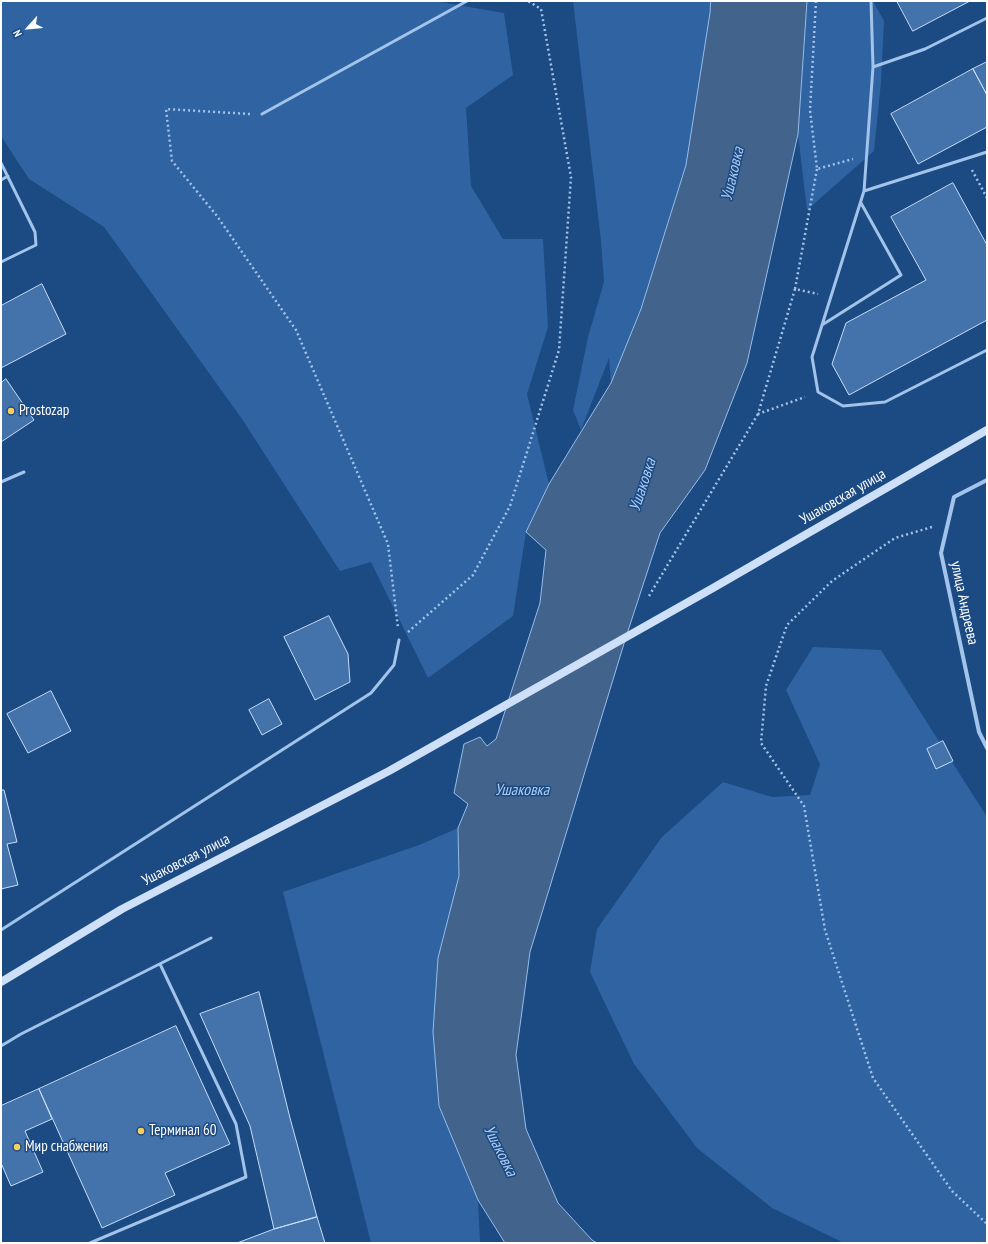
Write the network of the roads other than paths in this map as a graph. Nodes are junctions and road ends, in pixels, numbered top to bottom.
1 (467, 1) edge
2 (871, 1) edge
3 (987, 18) edge
4 (873, 67) junction
5 (262, 114) road end
6 (987, 152) edge
7 (1, 163) edge
8 (8, 176) junction
9 (1, 180) edge
10 (864, 191) junction
11 (860, 203) junction
12 (1, 262) edge
13 (822, 325) junction
14 (987, 350) edge
15 (987, 430) edge
16 (24, 472) dead end
17 (987, 480) edge
18 (1, 482) edge
19 (399, 640) road end
20 (987, 748) edge
21 (1, 930) edge
22 (211, 938) dead end
23 (160, 964) junction
24 (1, 982) edge
25 (1, 1046) edge
26 (90, 1243) edge

1 - 5 lane
2 - 4 lane
3 - 4 lane
4 - 10 lane
6 - 10 lane
7 - 8 lane
8 - 9 lane
8 - 12 lane
10 - 11 lane
11 - 13 lane
11 - 13 lane
13 - 14 lane
15 - 24 main road, Ушаковская улица
16 - 18 lane
17 - 20 street, улица Андреева
19 - 21 lane
22 - 23 lane
23 - 25 lane
23 - 26 lane

